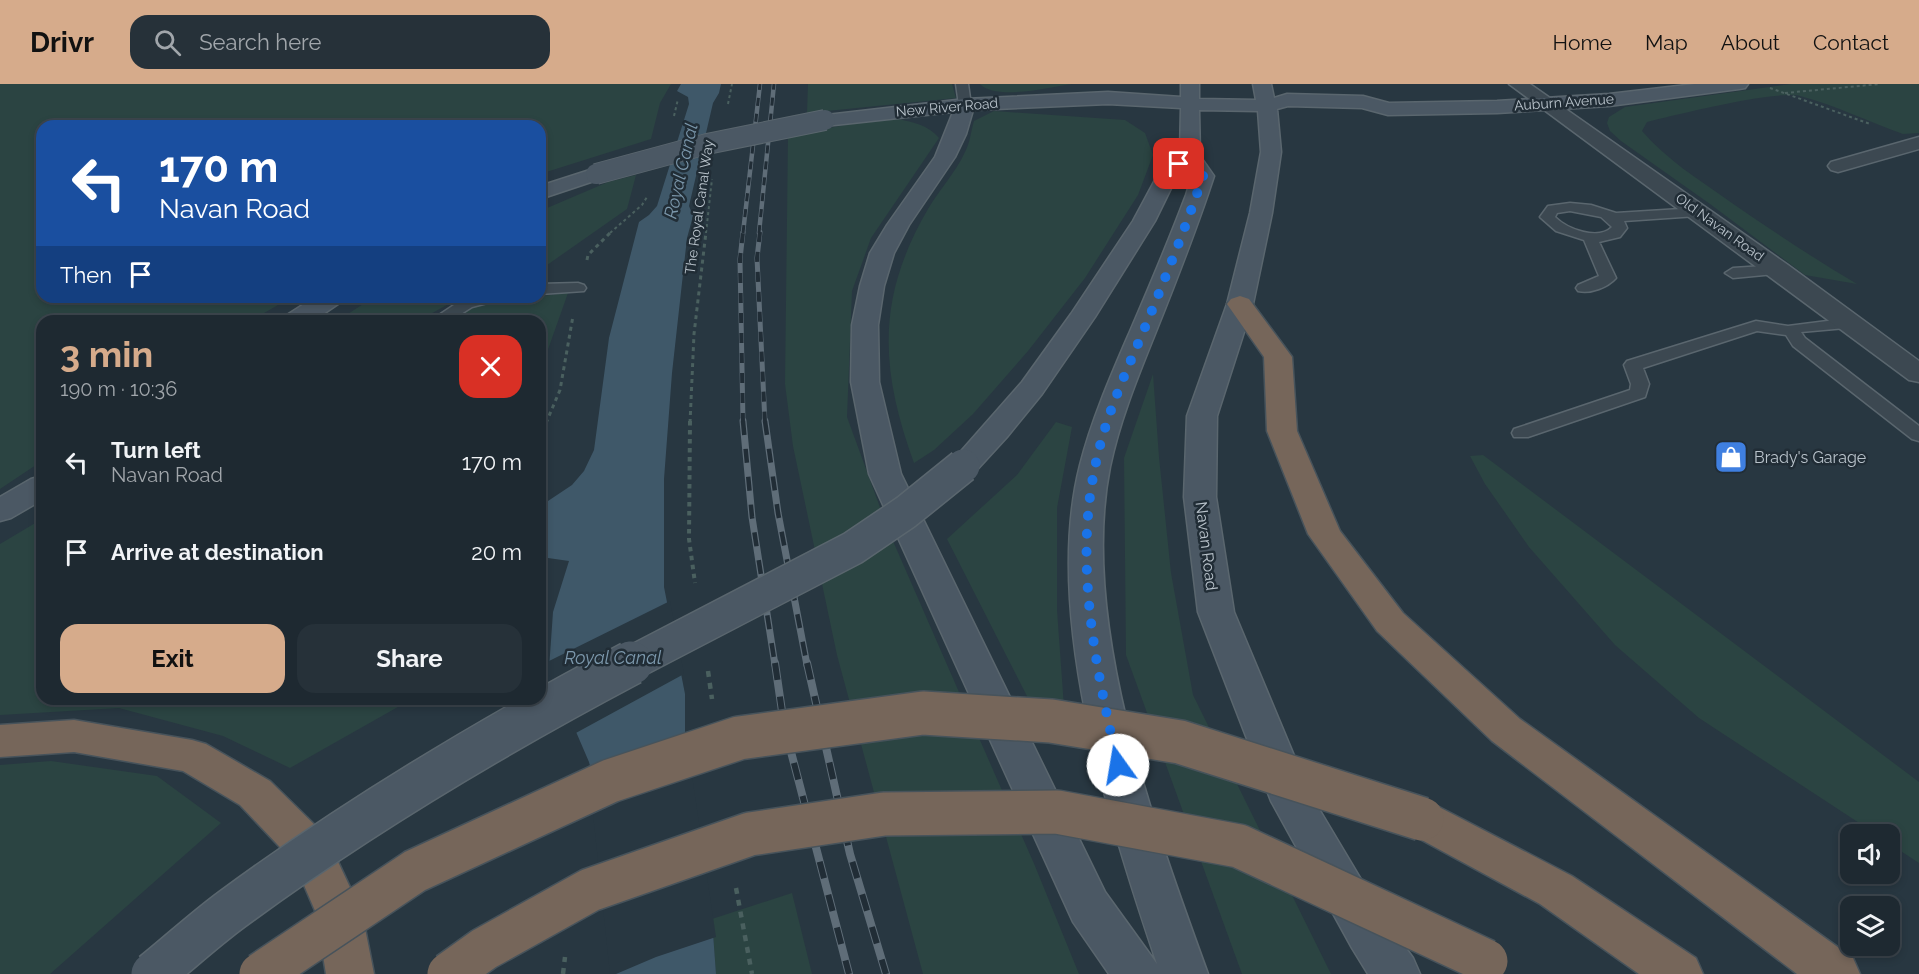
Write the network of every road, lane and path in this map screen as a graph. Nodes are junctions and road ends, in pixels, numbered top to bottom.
1 (732, 84) edge
2 (1133, 84) edge
3 (1190, 84) edge
4 (1302, 84) edge
5 (1518, 84) edge
6 (1739, 84) edge
7 (1880, 84) edge
8 (1766, 87) dead end
9 (1783, 93) junction
10 (1265, 95) edge
11 (1069, 100) junction
12 (1345, 101) junction
13 (1188, 104) junction
14 (1547, 104) junction
15 (961, 107) edge
16 (1388, 109) junction
17 (890, 112) junction
18 (725, 113) dead end
19 (1872, 125) dead end
20 (1919, 143) edge
21 (1190, 156) junction
22 (1838, 166) dead end
23 (712, 177) dead end
24 (546, 191) edge
25 (1697, 212) junction
26 (1612, 218) junction
27 (1589, 236) junction
28 (1779, 270) junction
29 (1733, 273) dead end
30 (578, 288) joint
31 (1584, 288) dead end
32 (546, 289) edge
33 (323, 303) edge
34 (470, 303) edge
35 (1240, 304) junction
36 (305, 315) edge
37 (448, 315) edge
38 (1851, 323) junction
39 (1791, 331) junction
40 (694, 334) dead end
41 (1919, 374) edge
42 (546, 423) edge
43 (1521, 433) dead end
44 (1919, 435) edge
45 (36, 490) edge
46 (0, 511) edge
47 (0, 741) edge
48 (1496, 968) edge
49 (153, 974) edge
50 (261, 974) edge
51 (350, 974) edge
52 (449, 974) edge
53 (1137, 974) edge
54 (1184, 974) edge
55 (1396, 974) edge
56 (1679, 974) edge
57 (1836, 974) edge

1 - 18 path
2 - 11 main road
3 - 13 main road
4 - 12 main road
5 - 14 street, Old Navan Road
6 - 14 main road, Auburn Avenue
7 - 9 path
8 - 9 path
9 - 19 path
10 - 12 main road, Auburn Avenue
10 - 13 main road
10 - 16 main road, Auburn Avenue
10 - 35 main road, Navan Road
11 - 13 main road, New River Road
11 - 15 main road, New River Road
12 - 16 main road, Auburn Avenue
13 - 21 main road
14 - 16 main road, Auburn Avenue
14 - 25 street, Old Navan Road
15 - 17 main road, New River Road
15 - 17 main road
15 - 53 main road
17 - 24 main road, New River Road, bridge
20 - 22 street
21 - 49 main road, bridge
21 - 54 main road
23 - 40 path, The Royal Canal Way
25 - 26 lane
25 - 28 street, Old Navan Road
26 - 27 lane
26 - 27 lane
27 - 31 lane
28 - 29 lane
28 - 38 street, Old Navan Road
30 - 32 lane
30 - 42 path
33 - 36 main road
34 - 37 lane
35 - 55 main road, Navan Road
35 - 57 highway
38 - 39 lane
38 - 41 street, Old Navan Road
39 - 43 lane
39 - 44 lane
45 - 46 main road
47 - 51 highway
48 - 52 highway, bridge
50 - 56 highway, bridge

